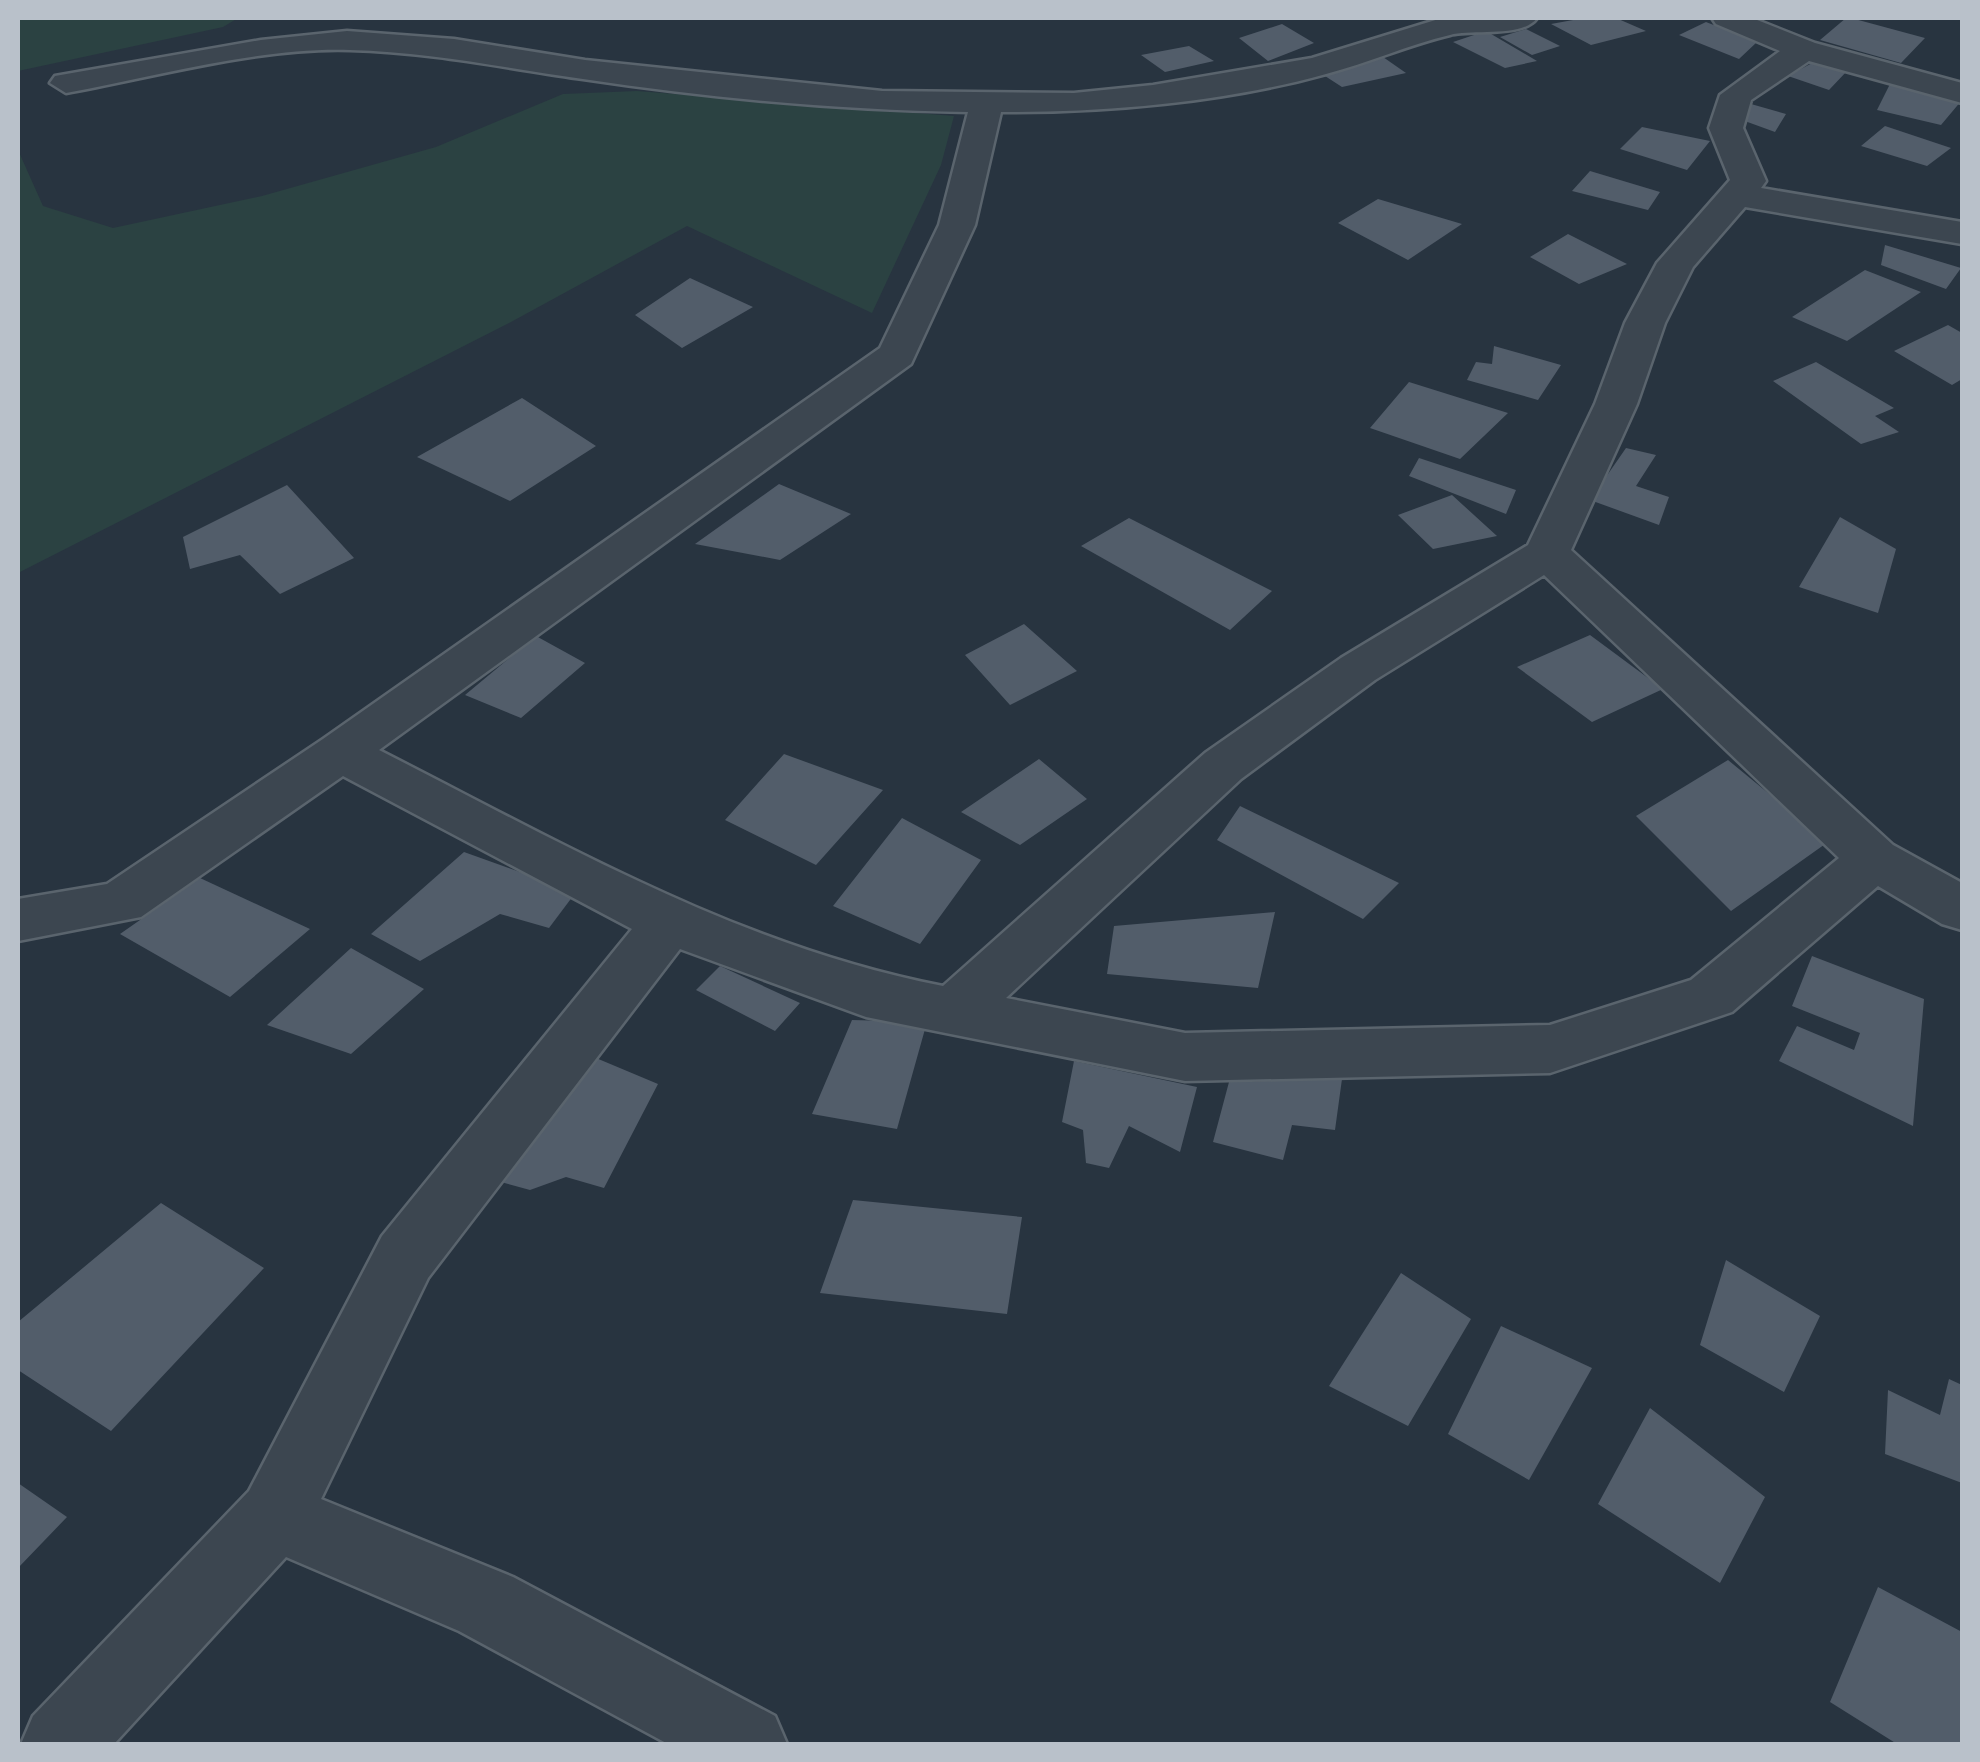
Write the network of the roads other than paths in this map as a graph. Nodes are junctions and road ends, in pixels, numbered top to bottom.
1 (1522, 18) edge
2 (1727, 18) edge
3 (1804, 50) junction
4 (66, 83) dead end
5 (1962, 93) edge
6 (986, 105) junction
7 (1738, 194) junction
8 (1962, 233) edge
9 (1547, 553) junction
10 (341, 752) junction
11 (1874, 859) junction
12 (1962, 910) edge
13 (18, 920) edge
14 (669, 923) junction
15 (954, 1011) junction
16 (275, 1516) junction
17 (61, 1744) edge
18 (747, 1744) edge

1 - 6 street
2 - 3 street
3 - 5 street
3 - 7 street
4 - 6 street
6 - 10 street
7 - 8 street
7 - 9 street
9 - 11 street
9 - 15 street
10 - 13 street
10 - 14 street
11 - 12 street
11 - 15 street
14 - 15 street
14 - 16 street
16 - 17 street
16 - 18 street

